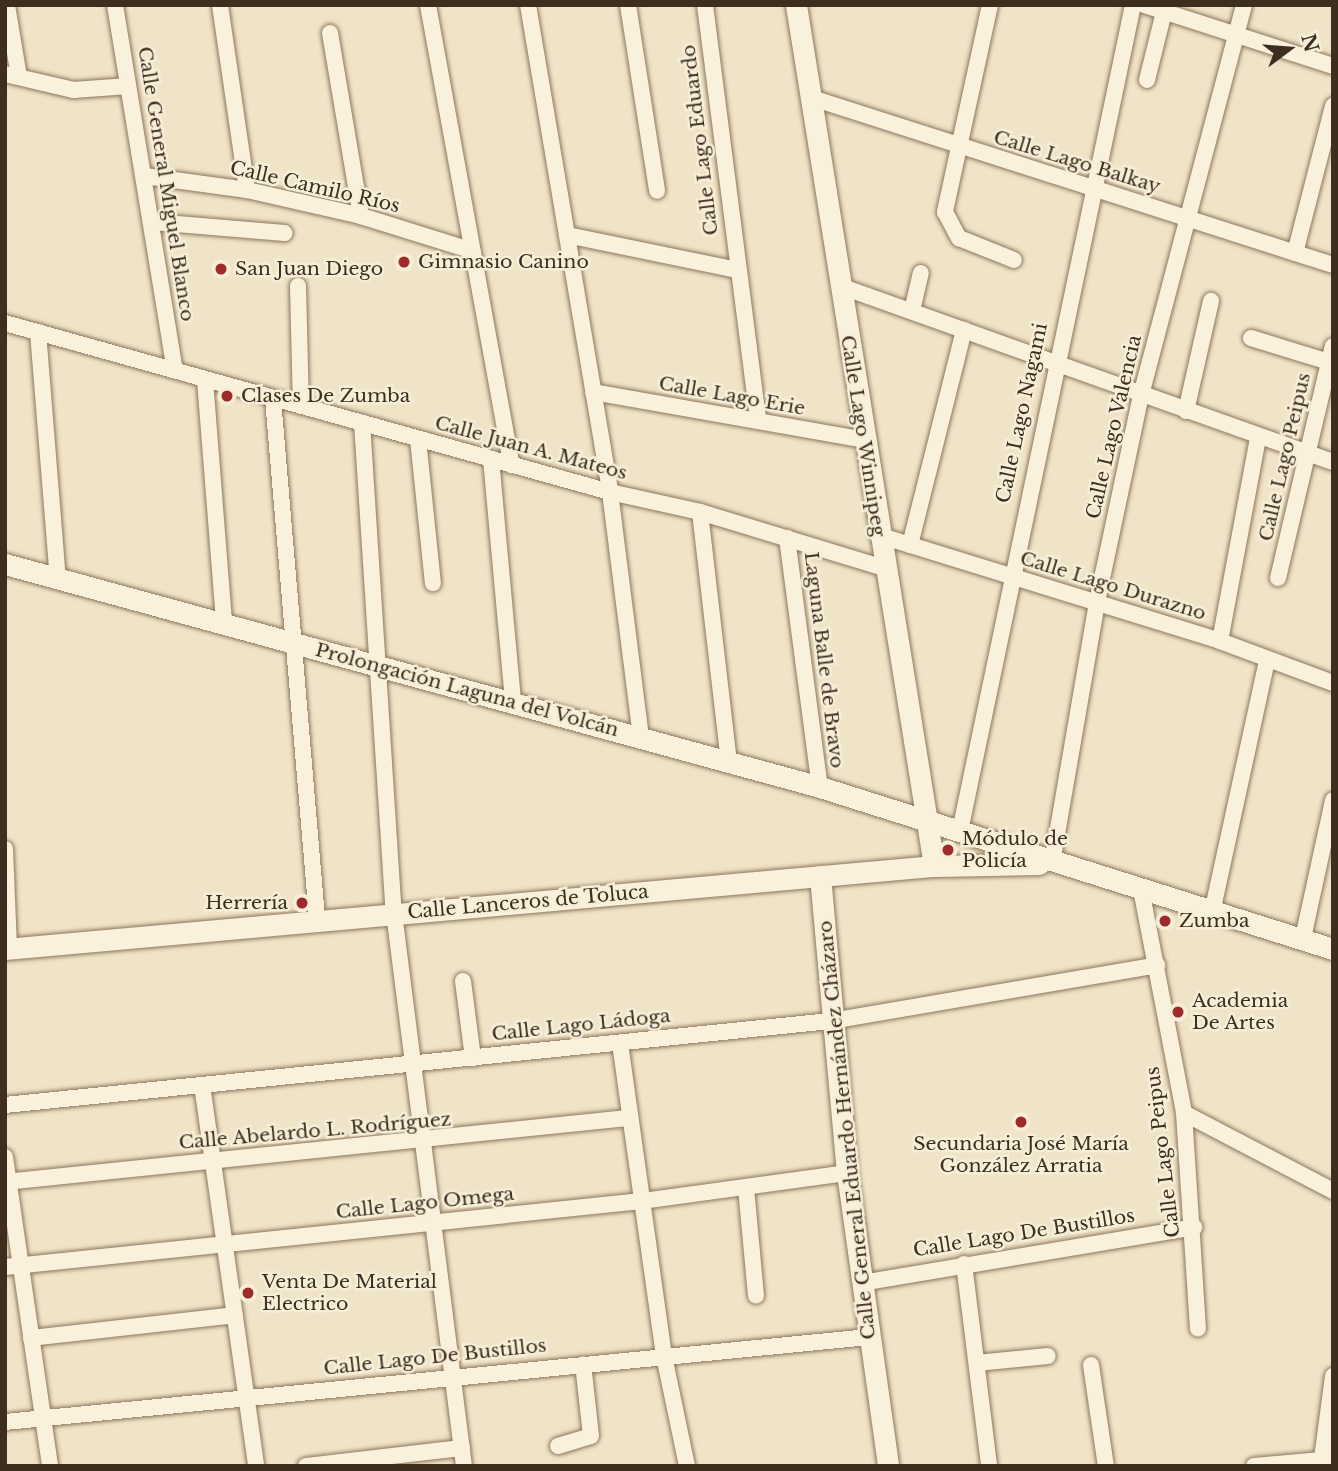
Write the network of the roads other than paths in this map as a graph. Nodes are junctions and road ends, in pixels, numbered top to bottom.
1 (7, 5) edge
2 (115, 5) edge
3 (219, 5) edge
4 (428, 5) edge
5 (528, 5) edge
6 (628, 5) edge
7 (705, 5) edge
8 (796, 5) edge
9 (990, 5) edge
10 (1133, 5) edge
11 (1144, 5) edge
12 (1244, 5) edge
13 (1164, 12) junction
14 (330, 33) dead end
15 (1237, 36) junction
16 (1333, 66) edge
17 (12, 76) edge
18 (1147, 80) dead end
19 (128, 86) junction
20 (809, 97) junction
21 (1333, 106) edge
22 (956, 147) junction
23 (145, 176) junction
24 (1091, 188) junction
25 (247, 190) junction
26 (657, 191) dead end
27 (361, 216) junction
28 (1187, 217) junction
29 (153, 222) junction
30 (285, 233) dead end
31 (566, 235) junction
32 (473, 251) junction
33 (1295, 253) junction
34 (1014, 260) dead end
35 (1333, 265) edge
36 (737, 270) junction
37 (921, 273) dead end
38 (298, 286) dead end
39 (840, 286) junction
40 (1211, 301) dead end
41 (912, 311) junction
42 (5, 323) edge
43 (964, 330) junction
44 (38, 332) junction
45 (1251, 338) dead end
46 (1333, 345) edge
47 (1054, 362) junction
48 (1329, 362) junction
49 (175, 370) junction
50 (205, 380) junction
51 (593, 392) junction
52 (1141, 395) junction
53 (272, 399) junction
54 (301, 407) junction
55 (1186, 411) junction
56 (758, 421) junction
57 (362, 423) junction
58 (1258, 438) junction
59 (418, 439) junction
60 (864, 440) junction
61 (1309, 455) junction
62 (491, 459) junction
63 (1333, 462) edge
64 (512, 465) junction
65 (610, 492) junction
66 (700, 512) junction
67 (878, 535) junction
68 (787, 538) junction
69 (910, 545) junction
70 (5, 564) edge
71 (884, 568) junction
72 (1010, 577) junction
73 (58, 578) junction
74 (1279, 578) dead end
75 (433, 583) dead end
76 (1097, 602) junction
77 (224, 623) junction
78 (1220, 641) junction
79 (293, 642) junction
80 (1266, 660) junction
81 (378, 666) junction
82 (1333, 684) edge
83 (513, 703) junction
84 (641, 738) junction
85 (729, 762) junction
86 (820, 787) junction
87 (1333, 800) edge
88 (928, 820) junction
89 (960, 831) junction
90 (5, 849) edge
91 (1052, 863) junction
92 (934, 866) junction
93 (820, 876) junction
94 (1140, 889) junction
95 (1213, 908) junction
96 (394, 913) junction
97 (317, 918) junction
98 (1303, 938) junction
99 (7, 949) edge
100 (1333, 949) edge
101 (1157, 965) junction
102 (463, 981) dead end
103 (831, 1021) junction
104 (620, 1043) junction
105 (473, 1058) junction
106 (410, 1064) junction
107 (202, 1085) junction
108 (5, 1105) edge
109 (1184, 1113) junction
110 (628, 1118) junction
111 (421, 1143) junction
112 (5, 1157) edge
113 (214, 1162) junction
114 (847, 1173) junction
115 (7, 1182) edge
116 (746, 1188) junction
117 (1333, 1191) edge
118 (642, 1201) junction
119 (432, 1223) junction
120 (1194, 1227) junction
121 (225, 1244) junction
122 (964, 1264) junction
123 (13, 1267) edge
124 (860, 1283) junction
125 (756, 1296) dead end
126 (235, 1315) junction
127 (1198, 1329) dead end
128 (869, 1337) junction
129 (31, 1338) junction
130 (664, 1356) junction
131 (1048, 1356) dead end
132 (977, 1363) junction
133 (583, 1364) junction
134 (1091, 1365) dead end
135 (1333, 1376) edge
136 (452, 1377) junction
137 (247, 1397) junction
138 (43, 1417) junction
139 (5, 1422) edge
140 (558, 1446) dead end
141 (462, 1448) junction
142 (1325, 1462) edge
143 (50, 1466) edge
144 (256, 1466) edge
145 (306, 1466) edge
146 (464, 1466) edge
147 (687, 1466) edge
148 (888, 1466) edge
149 (989, 1466) edge
150 (1106, 1466) edge
151 (1254, 1466) edge

1 - 17 street
2 - 19 street, Calle General Miguel Blanco
3 - 25 street
4 - 32 street
5 - 31 street
6 - 26 street
7 - 36 street, Calle Lago Eduardo
8 - 20 main road, Calle Lago Winnipeg
9 - 22 street
10 - 24 street, Calle Lago Nagami
11 - 13 street
12 - 15 street, Calle Lago Valencia
13 - 15 street
13 - 18 street
14 - 27 street
15 - 16 street
15 - 28 street, Calle Lago Valencia
17 - 19 street
19 - 23 street, Calle General Miguel Blanco
20 - 22 street, Calle Lago Balkay
20 - 39 main road, Calle Lago Winnipeg
21 - 33 street
22 - 24 street, Calle Lago Balkay
22 - 34 street
23 - 25 street, Calle Camilo Ríos
23 - 29 street, Calle General Miguel Blanco
24 - 28 street, Calle Lago Balkay
24 - 47 street, Calle Lago Nagami
25 - 27 street, Calle Camilo Ríos
27 - 32 street, Calle Camilo Ríos
28 - 33 street, Calle Lago Balkay
28 - 52 street, Calle Lago Valencia
29 - 30 street
29 - 49 street, Calle General Miguel Blanco
31 - 36 street, Calle Lago Eduardo
31 - 51 street
32 - 64 street
33 - 35 street, Calle Lago Balkay
36 - 56 street, Calle Lago Eduardo
37 - 41 street
38 - 54 street
39 - 41 street
39 - 60 main road, Calle Lago Winnipeg
40 - 55 street
41 - 43 street
42 - 44 street, Calle Juan A. Mateos
43 - 47 street
43 - 69 street
44 - 49 street, Calle Juan A. Mateos
44 - 73 street
45 - 48 street
46 - 48 street, Calle Lago Peipus
47 - 52 street
47 - 72 street, Calle Lago Nagami
48 - 61 street, Calle Lago Peipus
49 - 50 street, Calle Juan A. Mateos
50 - 53 street, Calle Juan A. Mateos
50 - 77 street
51 - 56 street, Calle Lago Erie
51 - 65 street
52 - 55 street
52 - 76 street, Calle Lago Valencia
53 - 54 street, Calle Juan A. Mateos
53 - 79 street
54 - 57 street, Calle Juan A. Mateos
55 - 58 street
56 - 60 street, Calle Lago Erie
57 - 59 street, Calle Juan A. Mateos
57 - 81 street
58 - 61 street
58 - 78 street
59 - 62 street, Calle Juan A. Mateos
59 - 75 street
60 - 67 main road, Calle Lago Winnipeg
61 - 63 street
61 - 74 street, Calle Lago Peipus
62 - 64 street, Calle Juan A. Mateos
62 - 83 street
64 - 65 street, Calle Juan A. Mateos
65 - 66 street, Calle Juan A. Mateos
65 - 84 street
66 - 68 street, Calle Juan A. Mateos
66 - 85 street
67 - 69 street, Calle Lago Durazno
67 - 71 main road, Calle Lago Winnipeg
68 - 71 street, Calle Juan A. Mateos
68 - 86 street, Laguna Balle de Bravo
69 - 72 street, Calle Lago Durazno
70 - 73 main road, Prolongación Laguna del Volcán
71 - 88 main road, Calle Lago Winnipeg
72 - 76 street, Calle Lago Durazno
72 - 89 street, Calle Lago Nagami
73 - 77 main road, Prolongación Laguna del Volcán
76 - 78 street, Calle Lago Durazno
76 - 91 street, Calle Lago Valencia
77 - 79 main road, Prolongación Laguna del Volcán
78 - 80 street, Calle Lago Durazno
79 - 81 main road, Prolongación Laguna del Volcán
79 - 97 street
80 - 82 street, Calle Lago Durazno
80 - 95 street
81 - 83 main road, Prolongación Laguna del Volcán
81 - 96 street
83 - 84 main road, Prolongación Laguna del Volcán
84 - 85 main road, Prolongación Laguna del Volcán
85 - 86 main road, Prolongación Laguna del Volcán
86 - 88 main road, Prolongación Laguna del Volcán
87 - 98 street
88 - 89 main road, Prolongación Laguna del Volcán
88 - 92 main road, Calle Lago Winnipeg
89 - 91 main road, Prolongación Laguna del Volcán
90 - 99 street
91 - 92 main road, Calle Lanceros de Toluca
91 - 94 main road, Prolongación Laguna del Volcán
92 - 93 main road, Calle Lanceros de Toluca
93 - 96 main road, Calle Lanceros de Toluca
93 - 103 main road, Calle General Eduardo Hernández Cházaro
94 - 95 main road, Prolongación Laguna del Volcán
94 - 101 street, Calle Lago Peipus
95 - 98 main road, Prolongación Laguna del Volcán
96 - 97 main road, Calle Lanceros de Toluca
96 - 106 street
97 - 99 main road, Calle Lanceros de Toluca
98 - 100 main road, Prolongación Laguna del Volcán
101 - 103 street, Calle Lago Ládoga
101 - 109 street, Calle Lago Peipus
102 - 105 street
103 - 104 street, Calle Lago Ládoga
103 - 114 main road, Calle General Eduardo Hernández Cházaro
104 - 105 street, Calle Lago Ládoga
104 - 110 street
105 - 106 street, Calle Lago Ládoga
106 - 107 street, Calle Lago Ládoga
106 - 111 street
107 - 108 street, Calle Lago Ládoga
107 - 113 street
109 - 117 street
109 - 120 street, Calle Lago Peipus
110 - 111 street, Calle Abelardo L. Rodríguez
110 - 118 street
111 - 113 street, Calle Abelardo L. Rodríguez
111 - 119 street
112 - 115 street
113 - 115 street, Calle Abelardo L. Rodríguez
113 - 121 street
114 - 116 street, Calle Lago Omega
114 - 124 main road, Calle General Eduardo Hernández Cházaro
115 - 123 street
116 - 118 street, Calle Lago Omega
116 - 125 street
118 - 119 street, Calle Lago Omega
118 - 130 street
119 - 121 street, Calle Lago Omega
119 - 136 street
120 - 122 street, Calle Lago De Bustillos
120 - 127 street, Calle Lago Peipus
121 - 123 street, Calle Lago Omega
121 - 126 street
122 - 124 street, Calle Lago De Bustillos
122 - 132 street
123 - 129 street
124 - 128 main road, Calle General Eduardo Hernández Cházaro
126 - 129 street
126 - 137 street
128 - 130 street, Calle Lago De Bustillos
128 - 148 main road, Calle General Eduardo Hernández Cházaro
129 - 138 street
130 - 133 street, Calle Lago De Bustillos
130 - 147 street
131 - 132 street
132 - 149 street
133 - 136 street, Calle Lago De Bustillos
133 - 140 street
134 - 150 street
135 - 142 street
136 - 137 street, Calle Lago De Bustillos
136 - 141 street
137 - 138 street, Calle Lago De Bustillos
137 - 144 street
138 - 139 street, Calle Lago De Bustillos
138 - 143 street
141 - 145 street
141 - 146 street
142 - 151 street

